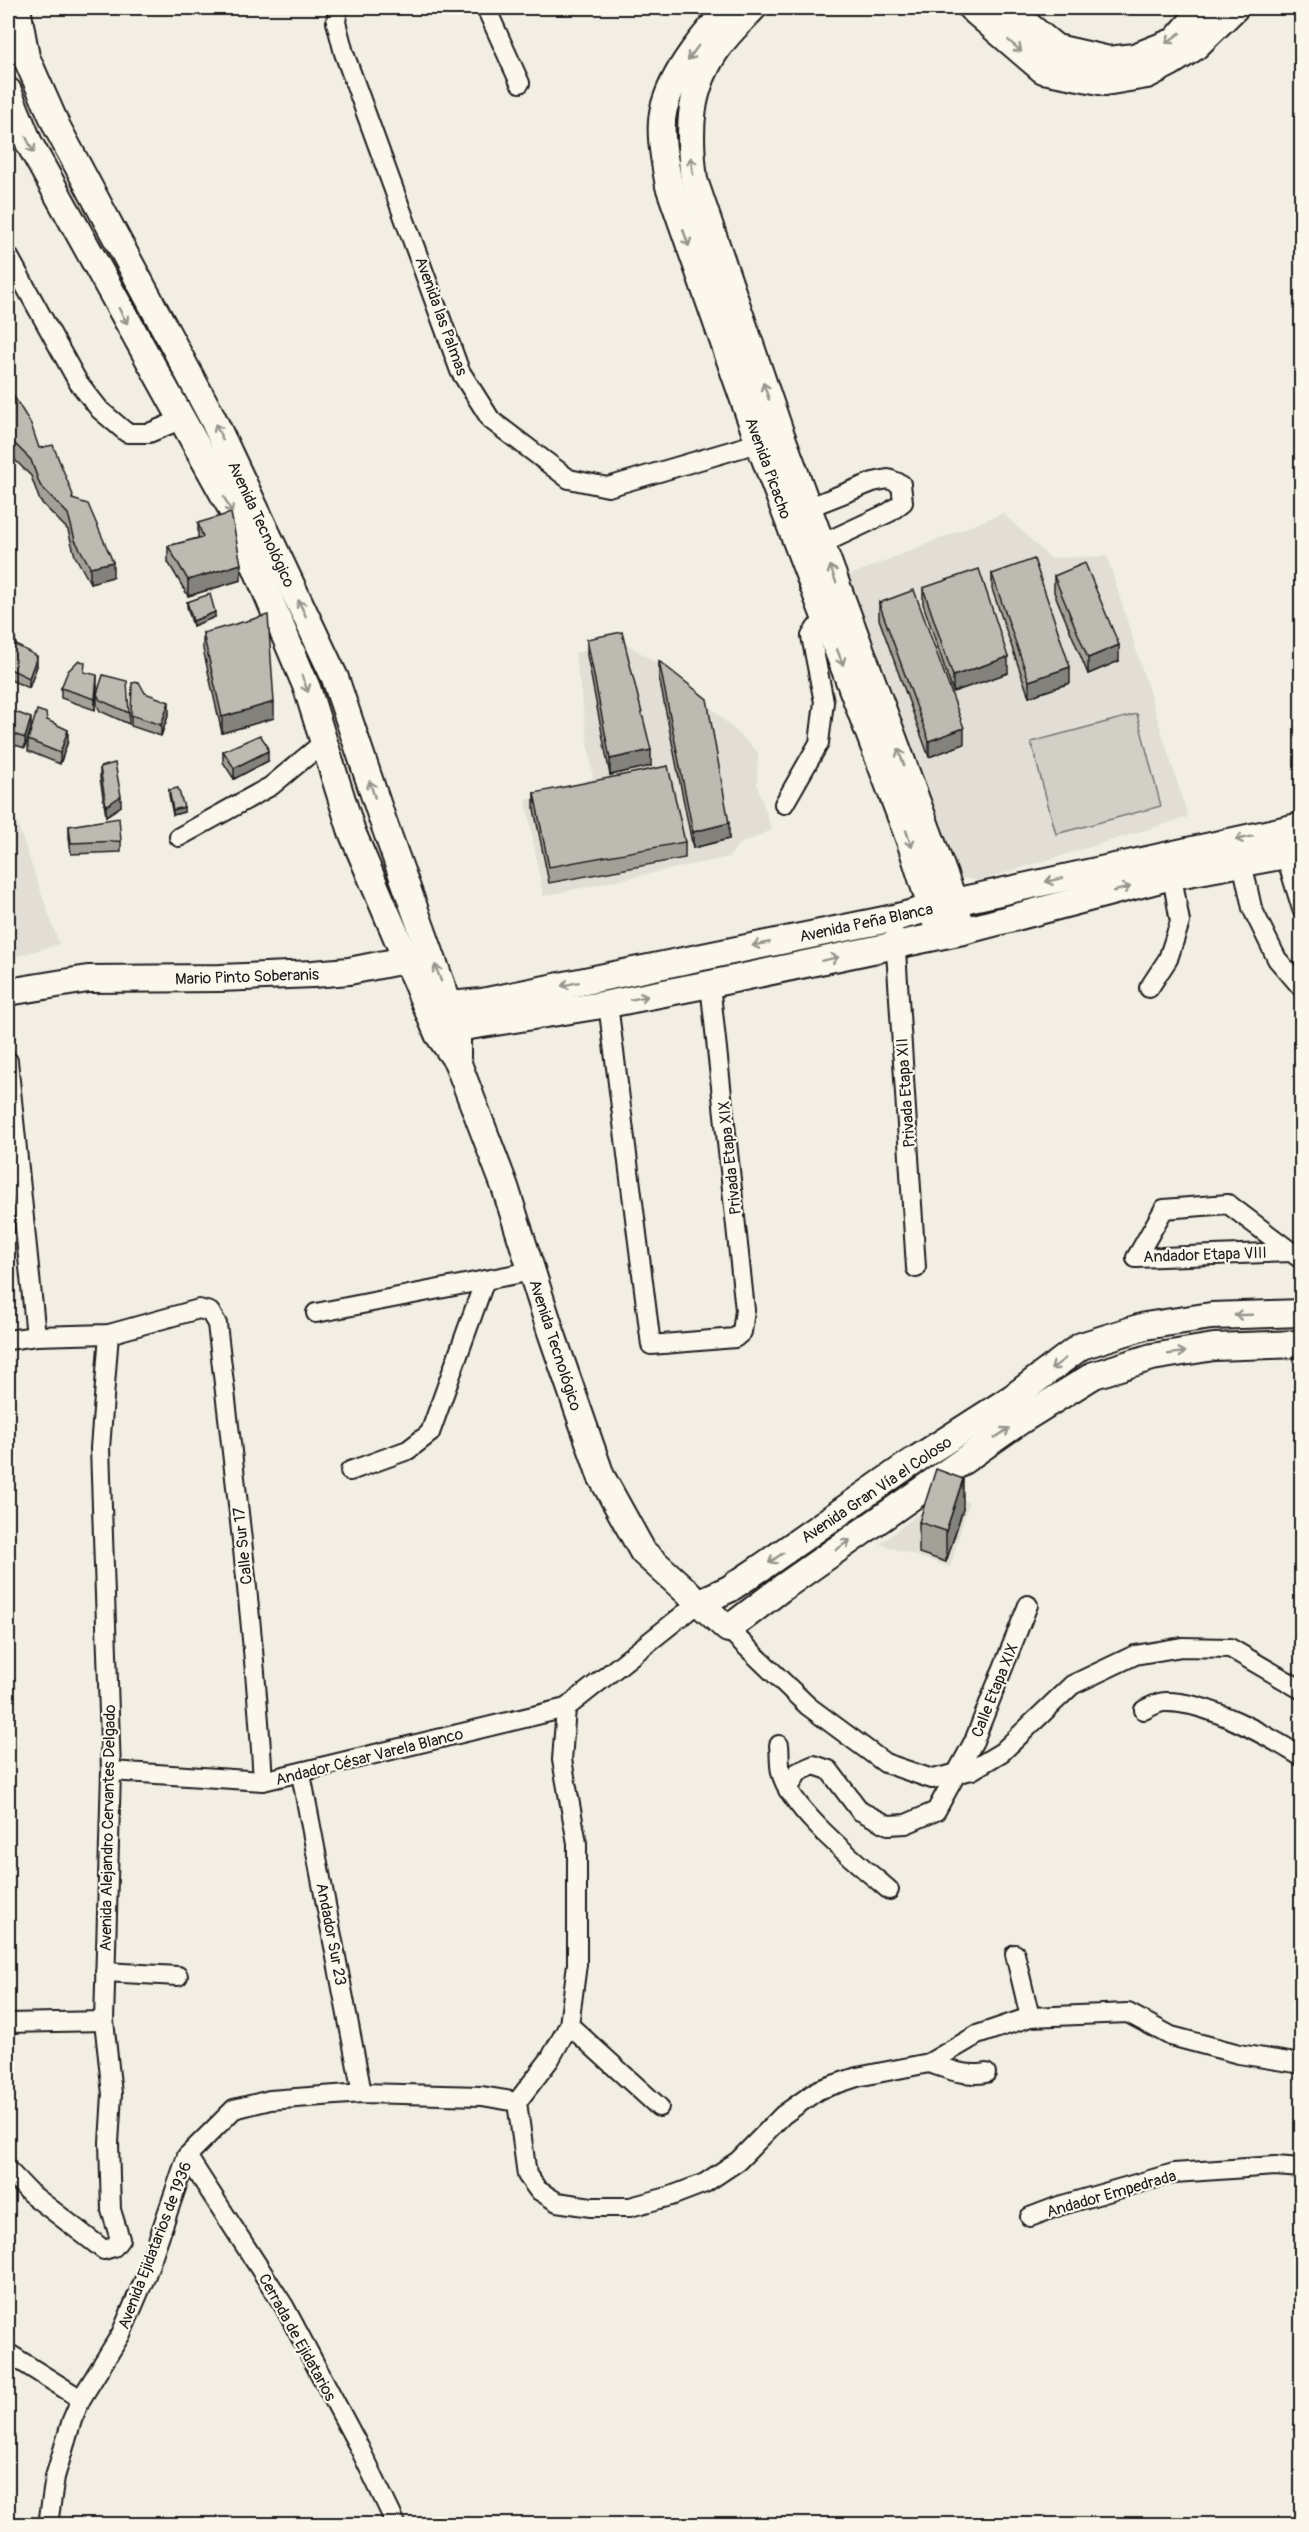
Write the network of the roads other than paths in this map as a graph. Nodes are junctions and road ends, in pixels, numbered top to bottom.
1 (17, 8) edge
2 (338, 8) edge
3 (486, 8) edge
4 (729, 8) edge
5 (753, 8) edge
6 (971, 8) edge
7 (1007, 8) edge
8 (1204, 8) edge
9 (1235, 8) edge
10 (520, 83) dead end
11 (8, 91) edge
12 (8, 255) edge
13 (180, 420) junction
14 (770, 439) junction
15 (797, 512) junction
16 (811, 549) junction
17 (828, 623) junction
18 (324, 742) junction
19 (784, 804) dead end
20 (1294, 827) edge
21 (179, 837) dead end
22 (1293, 853) edge
23 (1242, 862) junction
24 (1172, 876) junction
25 (943, 905) junction
26 (1302, 909) edge
27 (894, 918) junction
28 (951, 933) junction
29 (896, 945) junction
30 (405, 960) junction
31 (710, 984) junction
32 (1149, 988) dead end
33 (1302, 988) edge
34 (8, 992) edge
35 (608, 1004) junction
36 (443, 1020) junction
37 (8, 1061) edge
38 (1297, 1256) edge
39 (916, 1268) dead end
40 (532, 1271) junction
41 (485, 1280) junction
42 (316, 1312) dead end
43 (1302, 1313) edge
44 (109, 1334) junction
45 (36, 1336) junction
46 (8, 1340) edge
47 (1302, 1344) edge
48 (350, 1471) dead end
49 (698, 1604) junction
50 (1028, 1605) dead end
51 (728, 1629) junction
52 (1302, 1690) edge
53 (566, 1708) junction
54 (1144, 1710) dead end
55 (476, 1730) joint
56 (779, 1745) dead end
57 (1302, 1757) edge
58 (111, 1771) junction
59 (302, 1774) junction
60 (957, 1774) junction
61 (263, 1782) junction
62 (788, 1790) junction
63 (889, 1890) dead end
64 (1015, 1954) dead end
65 (105, 1972) junction
66 (178, 1976) dead end
67 (1030, 2017) junction
68 (104, 2021) junction
69 (8, 2023) edge
70 (569, 2025) junction
71 (929, 2063) junction
72 (1302, 2064) edge
73 (986, 2073) dead end
74 (362, 2093) junction
75 (517, 2102) junction
76 (658, 2107) dead end
77 (188, 2156) junction
78 (1302, 2168) edge
79 (8, 2170) edge
80 (1030, 2217) dead end
81 (8, 2353) edge
82 (81, 2399) junction
83 (48, 2524) edge
84 (396, 2524) edge

36 -> 1 main road, Avenida Tecnológico
2 - 14 street, Avenida las Palmas
3 - 10 street
4 -> 14 main road, Avenida Picacho
14 -> 5 main road, Avenida Picacho
6 -> 9 main road
8 -> 7 main road
11 -> 13 main road, Avenida Tecnológico
12 - 13 street
13 -> 18 main road, Avenida Tecnológico
14 - 15 main road, Avenida Picacho
15 - 16 main road, Avenida Picacho
15 - 16 street
16 - 17 main road, Avenida Picacho
25 -> 16 main road, Avenida Picacho
17 - 19 street
17 -> 25 main road, Avenida Picacho
18 - 21 street
18 - 30 main road, Avenida Tecnológico
20 - 22 street
20 -> 25 main road, Avenida Peña Blanca
22 - 23 main road, Avenida Peña Blanca
22 - 26 street
23 - 24 main road, Avenida Peña Blanca
23 - 33 street
28 -> 24 main road, Avenida Peña Blanca
24 - 32 street
25 - 27 main road, Avenida Peña Blanca
25 - 28 main road, Avenida Picacho
27 - 29 street, Privada Etapa XII
27 -> 36 main road, Avenida Peña Blanca
28 - 29 main road, Avenida Peña Blanca
31 -> 29 main road, Avenida Peña Blanca
29 - 39 street, Privada Etapa XII
30 - 34 main road, Mario Pinto Soberanis
30 - 36 main road, Avenida Tecnológico
35 -> 31 main road, Avenida Peña Blanca
31 - 35 street, Privada Etapa XIX
35 - 36 main road, Avenida Peña Blanca
36 - 40 main road, Avenida Tecnológico
37 - 45 street
38 - 38 street, Andador Etapa VIII
40 - 41 street
40 - 49 main road, Avenida Tecnológico
41 - 42 street
41 - 48 street
43 -> 49 main road, Avenida Gran Vía el Coloso
44 - 45 street
44 - 58 street, Avenida Alejandro Cervantes Delgado
44 - 61 street, Calle Sur 17
45 - 46 street
51 -> 47 main road, Avenida Gran Vía el Coloso
49 - 51 main road, Avenida Tecnológico
49 - 53 street, Avenida Gran Vía el Coloso
50 - 60 street, Calle Etapa XIX
51 - 60 street
52 - 60 street
53 - 55 street, Avenida Gran Vía el Coloso
53 - 70 street
54 - 57 street
55 - 59 street, Andador César Varela Blanco
56 - 62 street
58 - 61 street, Andador César Varela Blanco
58 - 65 street, Avenida Alejandro Cervantes Delgado
59 - 61 street, Andador César Varela Blanco
59 - 74 street, Andador Sur 23
60 - 62 street, Calle Etapa XIX
62 - 63 street
64 - 67 street
65 - 66 street
65 - 68 street, Avenida Alejandro Cervantes Delgado
67 - 71 street
67 - 72 street
68 - 69 street
68 - 79 street, Avenida Alejandro Cervantes Delgado
70 - 75 street
70 - 76 street
71 - 73 street
71 - 75 street
74 - 75 street, Avenida Ejidatarios de 1936
74 - 77 street, Avenida Ejidatarios de 1936
77 - 82 street, Avenida Ejidatarios de 1936
77 - 84 street, Cerrada de Ejidatarios
78 - 80 street, Andador Empedrada
81 - 82 street
82 - 83 street, Avenida Ejidatarios de 1936

